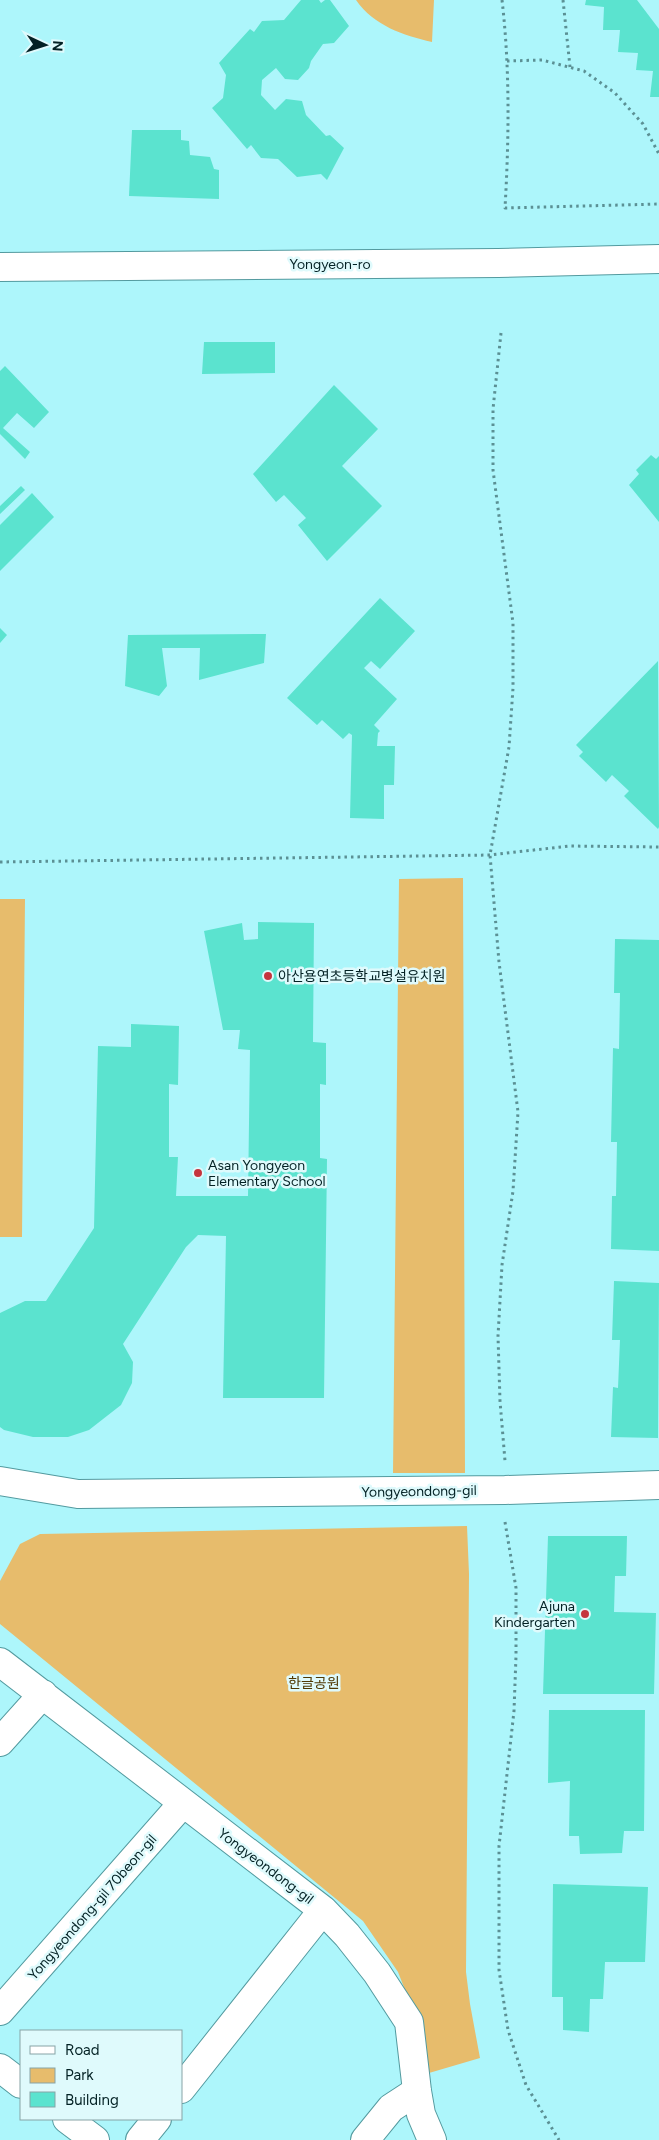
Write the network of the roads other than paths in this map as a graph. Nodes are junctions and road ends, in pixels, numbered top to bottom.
1 (659, 259) edge
2 (0, 267) edge
3 (659, 1485) edge
4 (3, 1489) edge
5 (0, 1662) edge
6 (43, 1694) junction
7 (0, 1742) edge
8 (183, 1803) junction
9 (323, 1910) junction
10 (0, 2011) edge
11 (0, 2068) edge
12 (20, 2083) edge
13 (182, 2087) edge
14 (417, 2091) junction
15 (68, 2120) edge
16 (156, 2120) edge
17 (94, 2140) edge
18 (140, 2140) edge
19 (366, 2140) edge
20 (432, 2140) edge

1 - 2 street, Yongyeon-ro
3 - 4 street, Yongyeondong-gil
5 - 6 street, Yongyeondong-gil
6 - 7 street
6 - 8 street, Yongyeondong-gil
8 - 9 street, Yongyeondong-gil
8 - 10 street, Yongyeondong-gil 70beon-gil
9 - 13 street
9 - 14 street, Yongyeondong-gil
11 - 12 street
14 - 19 street
14 - 20 street, Yongyeondong-gil
15 - 17 street
16 - 18 street

